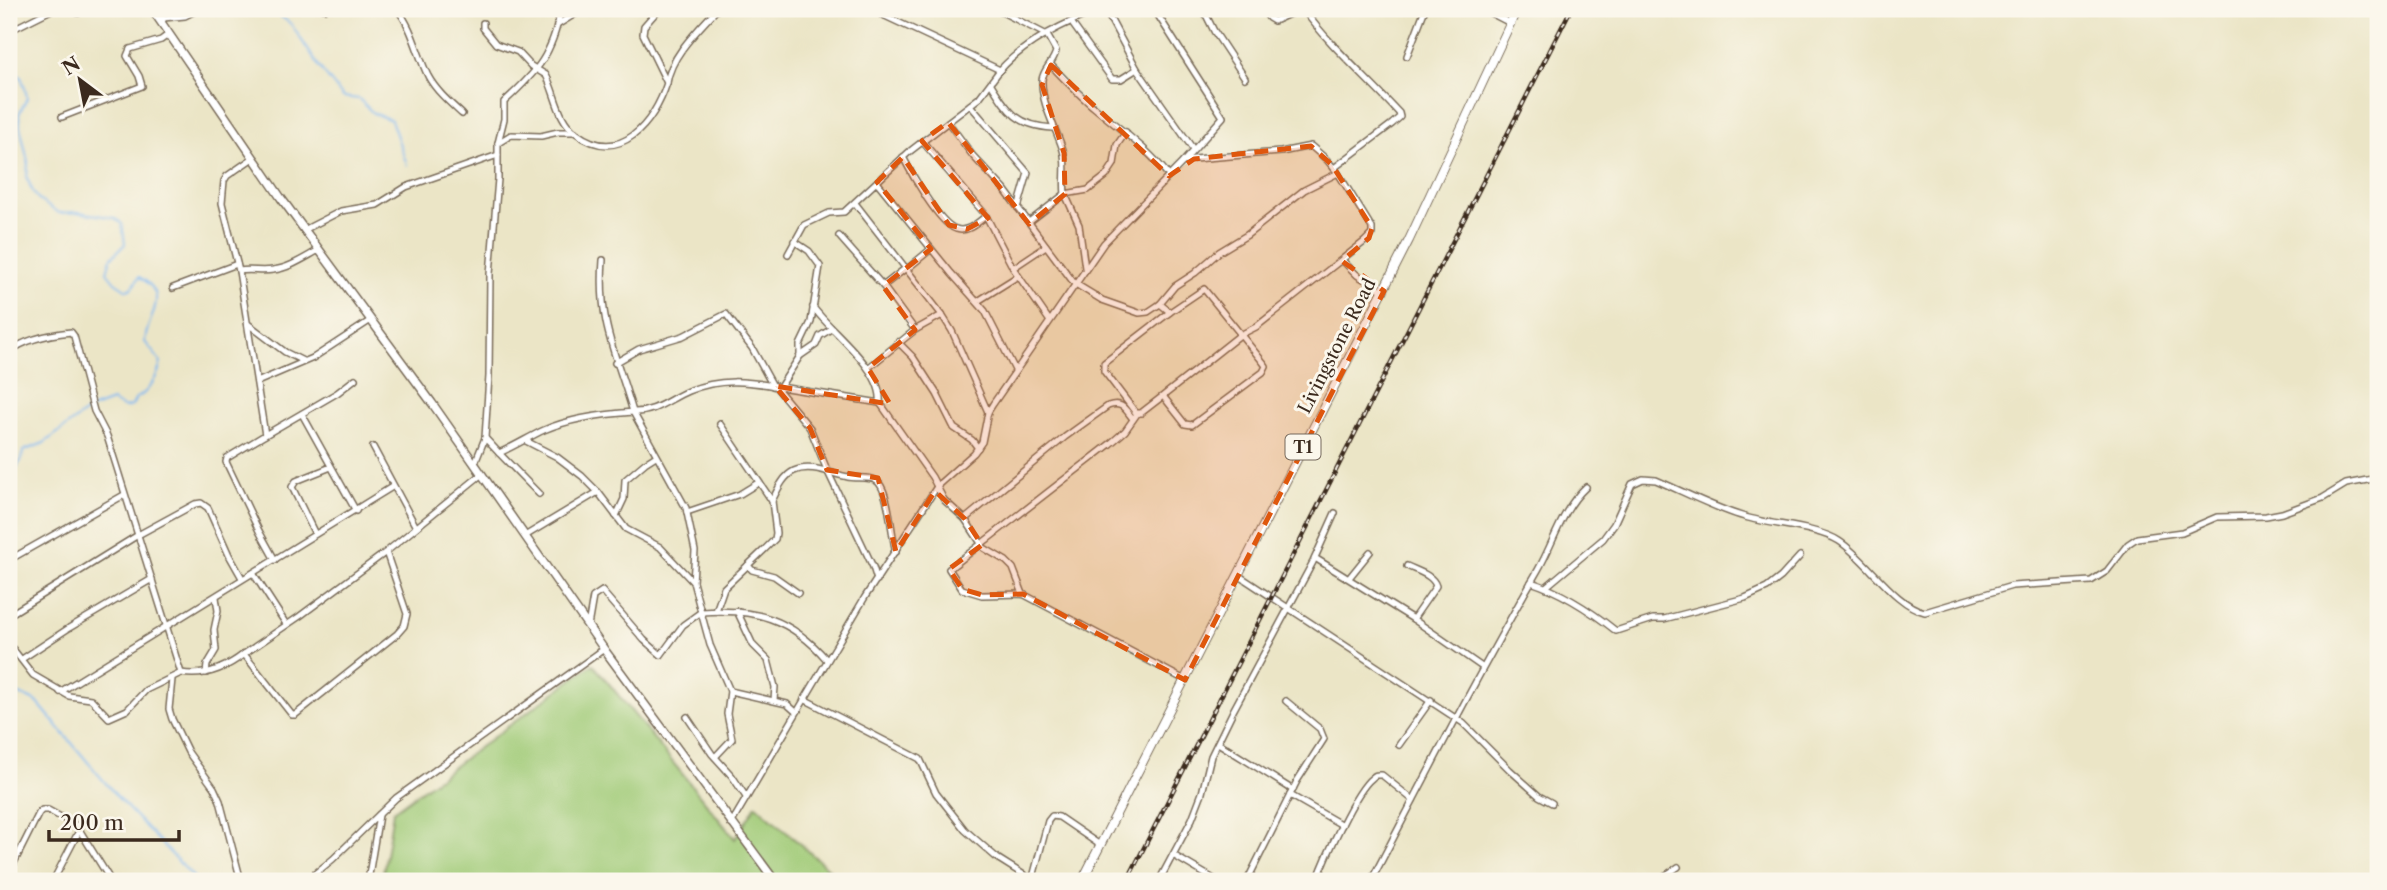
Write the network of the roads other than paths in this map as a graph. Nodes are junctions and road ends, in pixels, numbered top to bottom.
1 (53, 9) edge
2 (74, 9) edge
3 (85, 9) edge
4 (152, 9) edge
5 (161, 9) edge
6 (199, 9) edge
7 (397, 9) edge
8 (561, 9) edge
9 (583, 9) edge
10 (659, 9) edge
11 (717, 9) edge
12 (870, 9) edge
13 (996, 9) edge
14 (1104, 9) edge
15 (1154, 9) edge
16 (1203, 9) edge
17 (1263, 9) edge
18 (1302, 9) edge
19 (1425, 9) edge
20 (1483, 9) edge
21 (1517, 9) edge
22 (1071, 22) junction
23 (483, 23) dead end
24 (1510, 23) junction
25 (557, 25) junction
26 (166, 26) junction
27 (9, 31) edge
28 (1046, 35) junction
29 (1407, 56) dead end
30 (1051, 65) junction
31 (538, 69) junction
32 (1137, 69) junction
33 (1000, 71) junction
34 (1245, 78) dead end
35 (667, 83) junction
36 (991, 84) junction
37 (970, 105) junction
38 (462, 114) dead end
39 (62, 117) dead end
40 (948, 122) junction
41 (1053, 128) junction
42 (575, 132) junction
43 (1126, 132) junction
44 (922, 141) junction
45 (498, 143) junction
46 (1193, 149) junction
47 (498, 155) junction
48 (902, 157) junction
49 (253, 158) junction
50 (1182, 162) junction
51 (1336, 171) junction
52 (1169, 176) junction
53 (877, 181) junction
54 (1065, 194) junction
55 (855, 203) junction
56 (1018, 208) junction
57 (986, 216) junction
58 (1028, 222) junction
59 (304, 230) junction
60 (839, 236) dead end
61 (794, 242) junction
62 (1046, 246) junction
63 (931, 248) junction
64 (319, 250) junction
65 (788, 254) dead end
66 (603, 260) dead end
67 (1342, 260) junction
68 (237, 264) junction
69 (1013, 268) junction
70 (1085, 268) junction
71 (907, 269) junction
72 (239, 271) junction
73 (1018, 276) junction
74 (1074, 283) junction
75 (883, 286) junction
76 (173, 288) dead end
77 (1384, 290) junction
78 (978, 301) junction
79 (1160, 304) junction
80 (813, 307) junction
81 (1170, 312) junction
82 (943, 315) junction
83 (371, 320) junction
84 (1049, 320) junction
85 (248, 324) junction
86 (831, 329) junction
87 (915, 330) junction
88 (1240, 335) junction
89 (898, 342) junction
90 (9, 352) edge
91 (800, 356) junction
92 (304, 361) junction
93 (615, 363) junction
94 (868, 368) junction
95 (1015, 370) junction
96 (355, 379) dead end
97 (257, 382) junction
98 (776, 386) junction
99 (1163, 396) junction
100 (880, 403) junction
101 (633, 412) junction
102 (988, 412) junction
103 (302, 414) junction
104 (1135, 416) junction
105 (720, 424) dead end
106 (265, 435) junction
107 (485, 438) junction
108 (526, 441) junction
109 (373, 447) dead end
110 (978, 448) junction
111 (499, 453) junction
112 (656, 456) junction
113 (475, 463) junction
114 (331, 467) junction
115 (827, 470) junction
116 (482, 474) junction
117 (2378, 478) edge
118 (758, 483) junction
119 (938, 485) junction
120 (393, 487) junction
121 (1586, 487) dead end
122 (598, 492) junction
123 (540, 494) dead end
124 (124, 495) junction
125 (772, 501) junction
126 (356, 511) junction
127 (687, 512) junction
128 (1335, 513) dead end
129 (616, 516) junction
130 (965, 519) junction
131 (416, 527) junction
132 (315, 534) junction
133 (138, 535) junction
134 (525, 536) junction
135 (982, 545) junction
136 (386, 552) junction
137 (896, 552) junction
138 (1370, 552) dead end
139 (1800, 555) dead end
140 (1315, 558) junction
141 (9, 560) edge
142 (275, 560) junction
143 (748, 565) junction
144 (1407, 566) dead end
145 (253, 573) junction
146 (1238, 575) junction
147 (242, 578) junction
148 (1349, 578) junction
149 (152, 579) junction
150 (877, 580) junction
151 (693, 582) junction
152 (1531, 582) junction
153 (1547, 586) junction
154 (798, 593) dead end
155 (1023, 594) junction
156 (216, 597) junction
157 (1288, 608) junction
158 (716, 611) junction
159 (737, 611) junction
160 (701, 612) junction
161 (9, 615) edge
162 (1413, 619) junction
163 (286, 624) junction
164 (166, 626) junction
165 (588, 626) junction
166 (9, 644) edge
167 (604, 649) junction
168 (244, 654) junction
169 (22, 659) junction
170 (827, 660) junction
171 (1482, 667) junction
172 (181, 673) junction
173 (206, 673) junction
174 (172, 679) junction
175 (1185, 680) junction
176 (730, 691) junction
177 (60, 692) junction
178 (804, 699) junction
179 (774, 700) junction
180 (1431, 700) junction
181 (1286, 701) dead end
182 (796, 712) junction
183 (687, 717) dead end
184 (1457, 718) junction
185 (1218, 743) junction
186 (1399, 745) dead end
187 (715, 757) junction
188 (1292, 793) junction
189 (746, 797) junction
190 (1413, 800) junction
191 (1552, 803) dead end
192 (380, 813) junction
193 (731, 824) junction
194 (1342, 825) junction
195 (80, 829) junction
196 (1100, 845) junction
197 (1172, 855) junction
198 (1678, 867) dead end
199 (9, 873) edge
200 (107, 875) junction
201 (1032, 880) edge
202 (54, 881) edge
203 (103, 881) edge
204 (111, 881) edge
205 (241, 881) edge
206 (306, 881) edge
207 (368, 881) edge
208 (775, 881) edge
209 (1082, 881) edge
210 (1159, 881) edge
211 (1217, 881) edge
212 (1247, 881) edge
213 (1317, 881) edge
214 (1371, 881) edge
215 (1657, 881) edge

1 - 27 street
2 - 3 street
4 - 26 main road
5 - 26 street
6 - 26 street
7 - 38 street
8 - 25 street
9 - 25 street
10 - 35 street
11 - 35 street
12 - 33 street
13 - 28 street
14 - 22 street
14 - 32 street
15 - 46 street
16 - 34 street
17 - 18 street
18 - 51 street
19 - 29 street
20 - 24 street
21 - 24 highway, Livingstone Road / T1
22 - 28 street
22 - 32 street
23 - 31 street
24 - 77 highway, Livingstone Road / T1
25 - 31 street
26 - 39 street
26 - 49 main road
28 - 30 street
28 - 33 street
30 - 41 street
30 - 43 street
31 - 42 street
31 - 45 street
32 - 46 street
33 - 36 street
35 - 42 street
36 - 37 street
36 - 41 street
37 - 40 street
37 - 56 street
40 - 44 street
40 - 56 street
41 - 54 street
42 - 45 street
43 - 52 street
43 - 54 street
44 - 48 street
44 - 57 street
45 - 47 street
46 - 50 street
47 - 59 street
47 - 107 street
48 - 53 street
48 - 57 street
49 - 59 main road
49 - 68 street
50 - 51 street
50 - 52 street
51 - 67 street
51 - 79 street
52 - 70 street
53 - 55 street
53 - 63 street
54 - 58 street
54 - 70 street
55 - 61 street
55 - 71 street
56 - 58 street
57 - 69 street
58 - 62 street
59 - 64 main road
60 - 75 street
61 - 65 street
61 - 80 street
62 - 69 street
62 - 74 street
63 - 71 street
63 - 78 street
64 - 72 street
64 - 83 main road
66 - 93 street
67 - 77 street
67 - 88 street
68 - 72 street
68 - 76 street
69 - 73 street
70 - 74 street
71 - 75 street
71 - 82 street
72 - 85 street
73 - 78 street
73 - 84 street
74 - 79 street
74 - 84 street
75 - 87 street
77 - 146 highway, Livingstone Road / T1
78 - 95 street
79 - 81 street
80 - 86 street
80 - 91 street
81 - 88 street
81 - 104 street
82 - 87 street
82 - 102 street
83 - 92 street
83 - 113 main road
84 - 95 street
85 - 92 street
85 - 97 street
86 - 91 street
86 - 94 street
87 - 89 street
88 - 99 street
88 - 99 street
89 - 94 street
89 - 110 street
90 - 124 street
91 - 98 street
92 - 97 street
93 - 98 street
93 - 101 street
94 - 100 street
95 - 102 street
96 - 103 street
97 - 106 street
98 - 100 street
98 - 101 street
98 - 115 street
99 - 104 street
100 - 119 street
101 - 108 street
101 - 112 street
102 - 110 street
103 - 106 street
103 - 114 street
104 - 130 street
104 - 135 street
105 - 118 street
106 - 142 street
107 - 111 street
107 - 113 street
108 - 111 street
108 - 122 street
109 - 120 street
110 - 119 street
111 - 123 street
112 - 127 street
112 - 129 street
113 - 116 main road
114 - 126 street
114 - 132 street
115 - 125 street
115 - 137 street
115 - 150 street
116 - 131 street
116 - 134 main road
117 - 153 street
118 - 125 street
118 - 127 street
119 - 130 street
119 - 137 street
120 - 126 street
120 - 131 street
121 - 152 street
122 - 129 street
122 - 134 street
124 - 133 street
124 - 141 street
125 - 143 street
126 - 132 street
127 - 151 street
128 - 140 street
129 - 151 street
130 - 135 street
131 - 136 street
132 - 142 street
133 - 147 street
133 - 149 street
133 - 161 street
134 - 165 main road
135 - 155 street
135 - 155 street
136 - 163 street
136 - 168 street
137 - 150 street
138 - 148 street
139 - 153 street
140 - 148 street
140 - 157 street
142 - 145 street
143 - 154 street
143 - 158 street
144 - 162 street
145 - 147 street
145 - 163 street
146 - 157 street
146 - 175 highway, Livingstone Road / T1
147 - 156 street
148 - 162 street
149 - 164 street
149 - 169 street
150 - 170 street
151 - 160 street
152 - 153 street
152 - 171 street
155 - 175 street
156 - 164 street
156 - 173 street
157 - 180 street
157 - 185 street
158 - 159 street
158 - 160 street
159 - 170 street
159 - 179 street
160 - 165 street
160 - 176 street
162 - 171 street
163 - 168 street
164 - 172 street
164 - 177 street
165 - 167 main road
166 - 169 street
167 - 192 street
167 - 193 main road
168 - 173 street
169 - 177 street
170 - 178 street
171 - 184 street
172 - 173 street
172 - 174 street
174 - 177 street
174 - 205 street
175 - 196 highway, Livingstone Road / T1
176 - 179 street
176 - 187 street
178 - 182 street
178 - 201 street
179 - 182 street
180 - 184 street
180 - 186 street
181 - 188 street
182 - 189 street
183 - 187 street
184 - 190 street
184 - 191 street
185 - 188 street
185 - 197 street
187 - 189 street
188 - 194 street
188 - 212 street
189 - 193 street
190 - 194 street
190 - 214 street
192 - 206 street
192 - 207 street
193 - 208 main road
194 - 213 street
195 - 199 street
195 - 200 street
195 - 202 street
196 - 201 street
196 - 209 highway, Livingstone Road / T1
197 - 210 street
197 - 211 street
198 - 215 street
200 - 203 street
200 - 204 street

